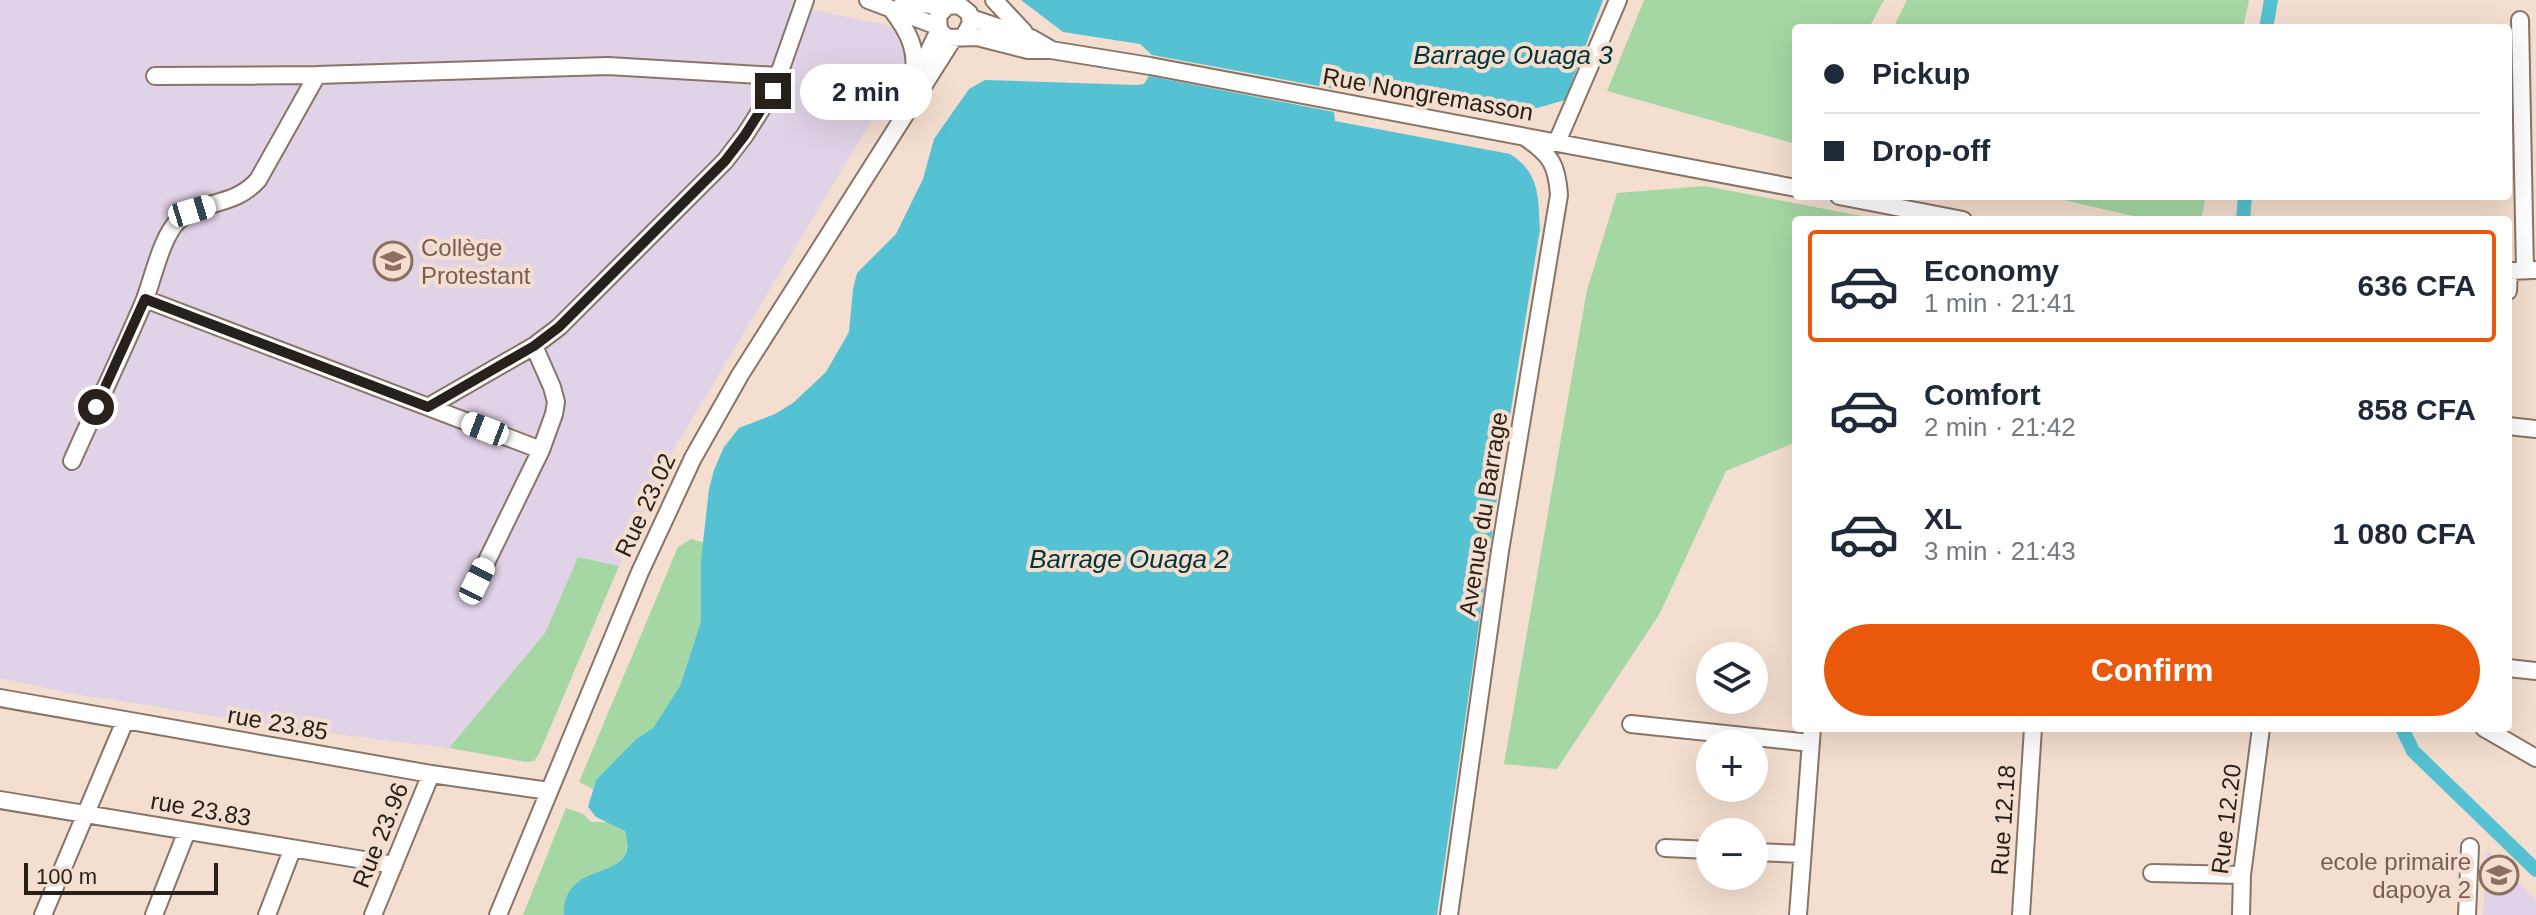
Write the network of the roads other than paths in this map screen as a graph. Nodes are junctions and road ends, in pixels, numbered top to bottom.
1 (805, 0) edge
2 (868, 0) edge
3 (994, 0) edge
4 (1618, 0) edge
5 (949, 4) edge
6 (898, 5) edge
7 (970, 10) edge
8 (2520, 20) dead end
9 (948, 33) junction
10 (1031, 38) junction
11 (1051, 50) junction
12 (317, 75) junction
13 (155, 76) dead end
14 (778, 76) junction
15 (908, 94) junction
16 (1523, 136) junction
17 (887, 140) junction
18 (1557, 142) junction
19 (1792, 187) edge
20 (1860, 200) edge
21 (1942, 216) edge
22 (2520, 270) edge
23 (145, 299) junction
24 (534, 346) junction
25 (428, 407) junction
26 (2512, 426) edge
27 (2536, 429) edge
28 (541, 450) junction
29 (72, 461) dead end
30 (477, 581) dead end
31 (2512, 668) edge
32 (2536, 671) edge
33 (0, 698) edge
34 (125, 721) junction
35 (1631, 724) dead end
36 (2033, 732) edge
37 (2260, 732) edge
38 (2491, 732) edge
39 (1812, 736) edge
40 (2536, 758) edge
41 (431, 774) junction
42 (549, 791) junction
43 (0, 800) edge
44 (85, 813) junction
45 (187, 831) junction
46 (2470, 847) dead end
47 (1665, 848) dead end
48 (1696, 849) edge
49 (292, 850) junction
50 (1768, 853) edge
51 (1802, 854) junction
52 (394, 865) junction
53 (2152, 873) dead end
54 (2242, 875) junction
55 (43, 915) edge
56 (154, 915) edge
57 (267, 915) edge
58 (373, 915) edge
59 (498, 915) edge
60 (1449, 915) edge
61 (1798, 915) edge
62 (2021, 915) edge
63 (2241, 915) edge
64 (2467, 915) edge

1 - 14 street
2 - 6 street, Rue Nongremasson
3 - 10 street
4 - 18 street
5 - 6 street, Rue Nongremasson
5 - 7 street
5 - 9 street
6 - 9 street, Rue Nongremasson
6 - 15 street
7 - 9 street
7 - 10 street, Rue Nongremasson
8 - 22 street
9 - 11 street, Rue Nongremasson
9 - 15 street, Rue 23.02
9 - 17 street, Rue 23.02
10 - 11 street, Rue Nongremasson
11 - 16 street, Rue Nongremasson
12 - 13 street
12 - 14 street
12 - 23 street
14 - 24 street
15 - 17 street, Rue 23.02
16 - 18 street, Rue Nongremasson
16 - 60 street, Avenue du Barrage
17 - 42 street, Rue 23.02
18 - 19 street, Rue Nongremasson
20 - 21 street
23 - 25 street
23 - 29 street
24 - 25 street
24 - 28 street
25 - 28 street
26 - 27 street
28 - 30 street
31 - 32 street
33 - 34 street, rue 23.85
34 - 41 street, rue 23.85
34 - 44 street
35 - 39 street
36 - 62 street, Rue 12.18
37 - 54 street, Rue 12.20
38 - 40 street
39 - 51 street
41 - 42 street, rue 23.85
41 - 52 street, Rue 23.96
42 - 59 street, Rue 23.02
43 - 44 street, rue 23.83
44 - 45 street, rue 23.83
44 - 55 street
45 - 49 street, rue 23.83
45 - 56 street
46 - 64 street
47 - 48 street
49 - 52 street, rue 23.83
49 - 57 street
50 - 51 street
51 - 61 street
52 - 58 street, Rue 23.96
53 - 54 street
54 - 63 street, Rue 12.20

